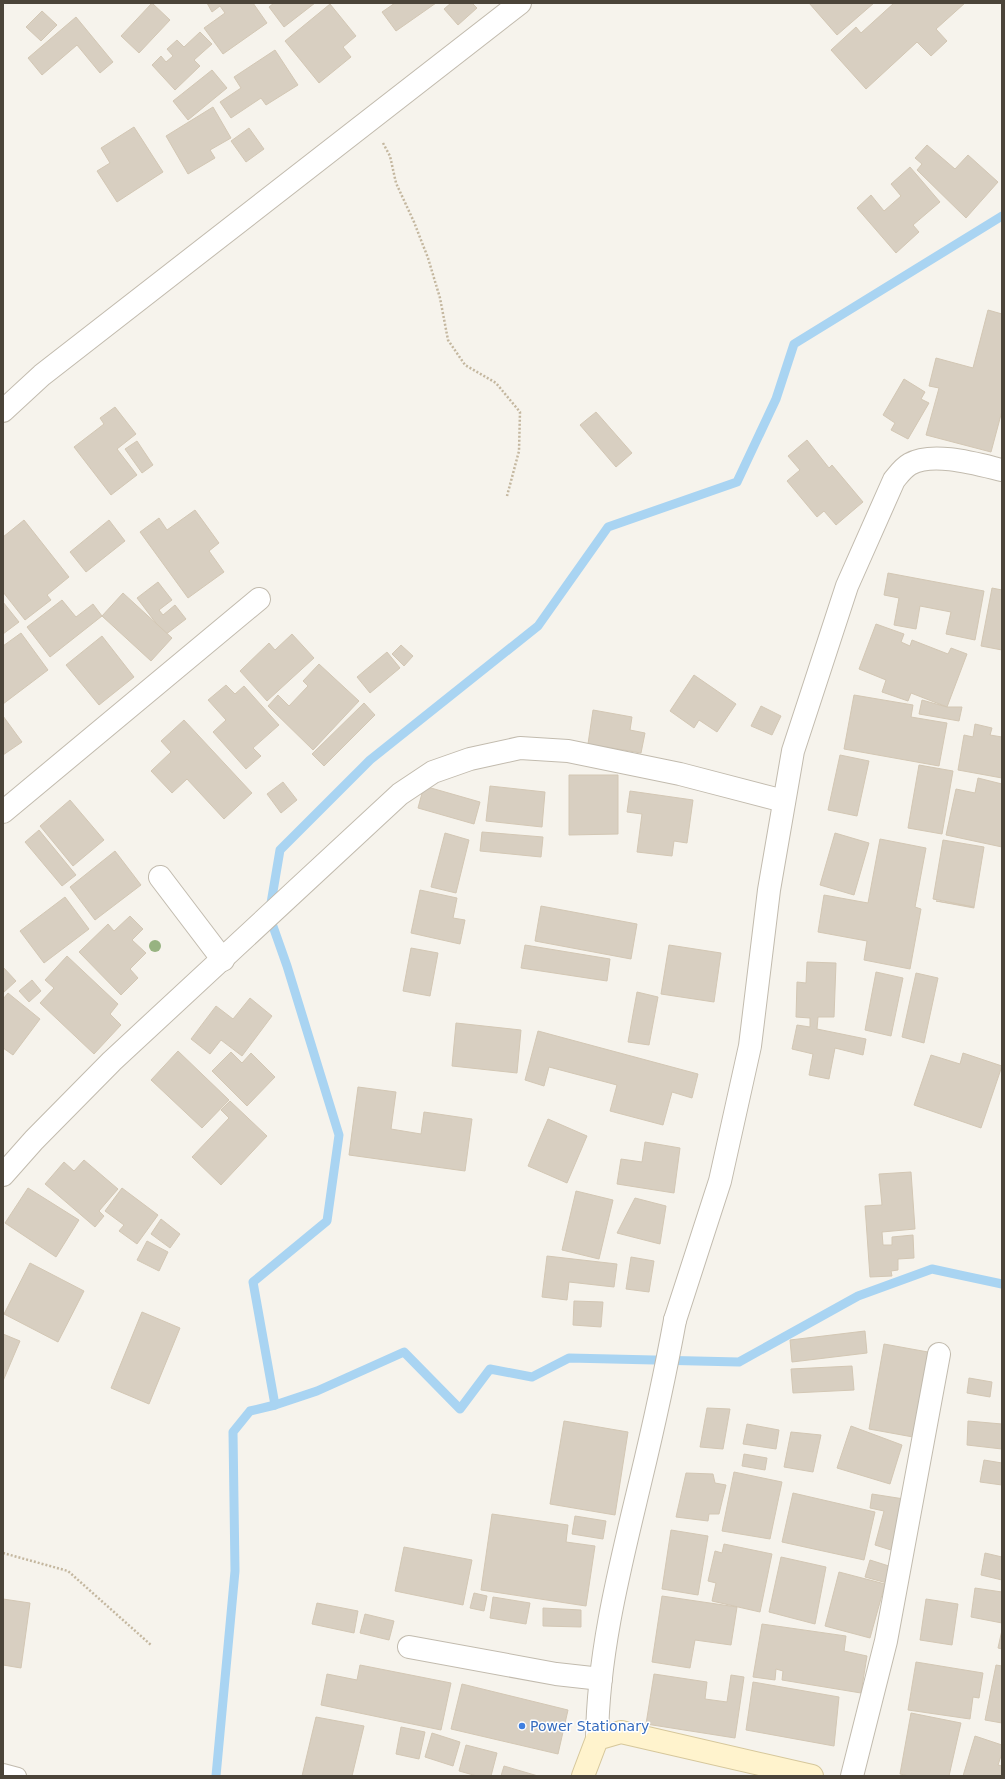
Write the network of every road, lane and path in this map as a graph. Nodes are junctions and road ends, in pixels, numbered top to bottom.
1 (520, 3) edge
2 (371, 118) junction
3 (3, 411) edge
4 (1002, 470) edge
5 (507, 496) dead end
6 (259, 599) dead end
7 (784, 801) junction
8 (3, 812) edge
9 (160, 877) dead end
10 (222, 960) junction
11 (3, 1175) edge
12 (939, 1354) dead end
13 (3, 1552) edge
14 (150, 1645) dead end
15 (409, 1647) dead end
16 (601, 1679) junction
17 (598, 1739) junction
18 (3, 1772) edge
19 (18, 1776) edge
20 (583, 1776) edge
21 (812, 1776) edge
22 (852, 1776) edge

1 - 2 street
2 - 3 street
2 - 5 path
4 - 7 street
6 - 8 street
7 - 10 street
7 - 16 street
9 - 10 street
10 - 11 street
12 - 22 street
13 - 14 path
15 - 16 street
16 - 17 street
17 - 20 main road
17 - 21 main road
18 - 19 lane

